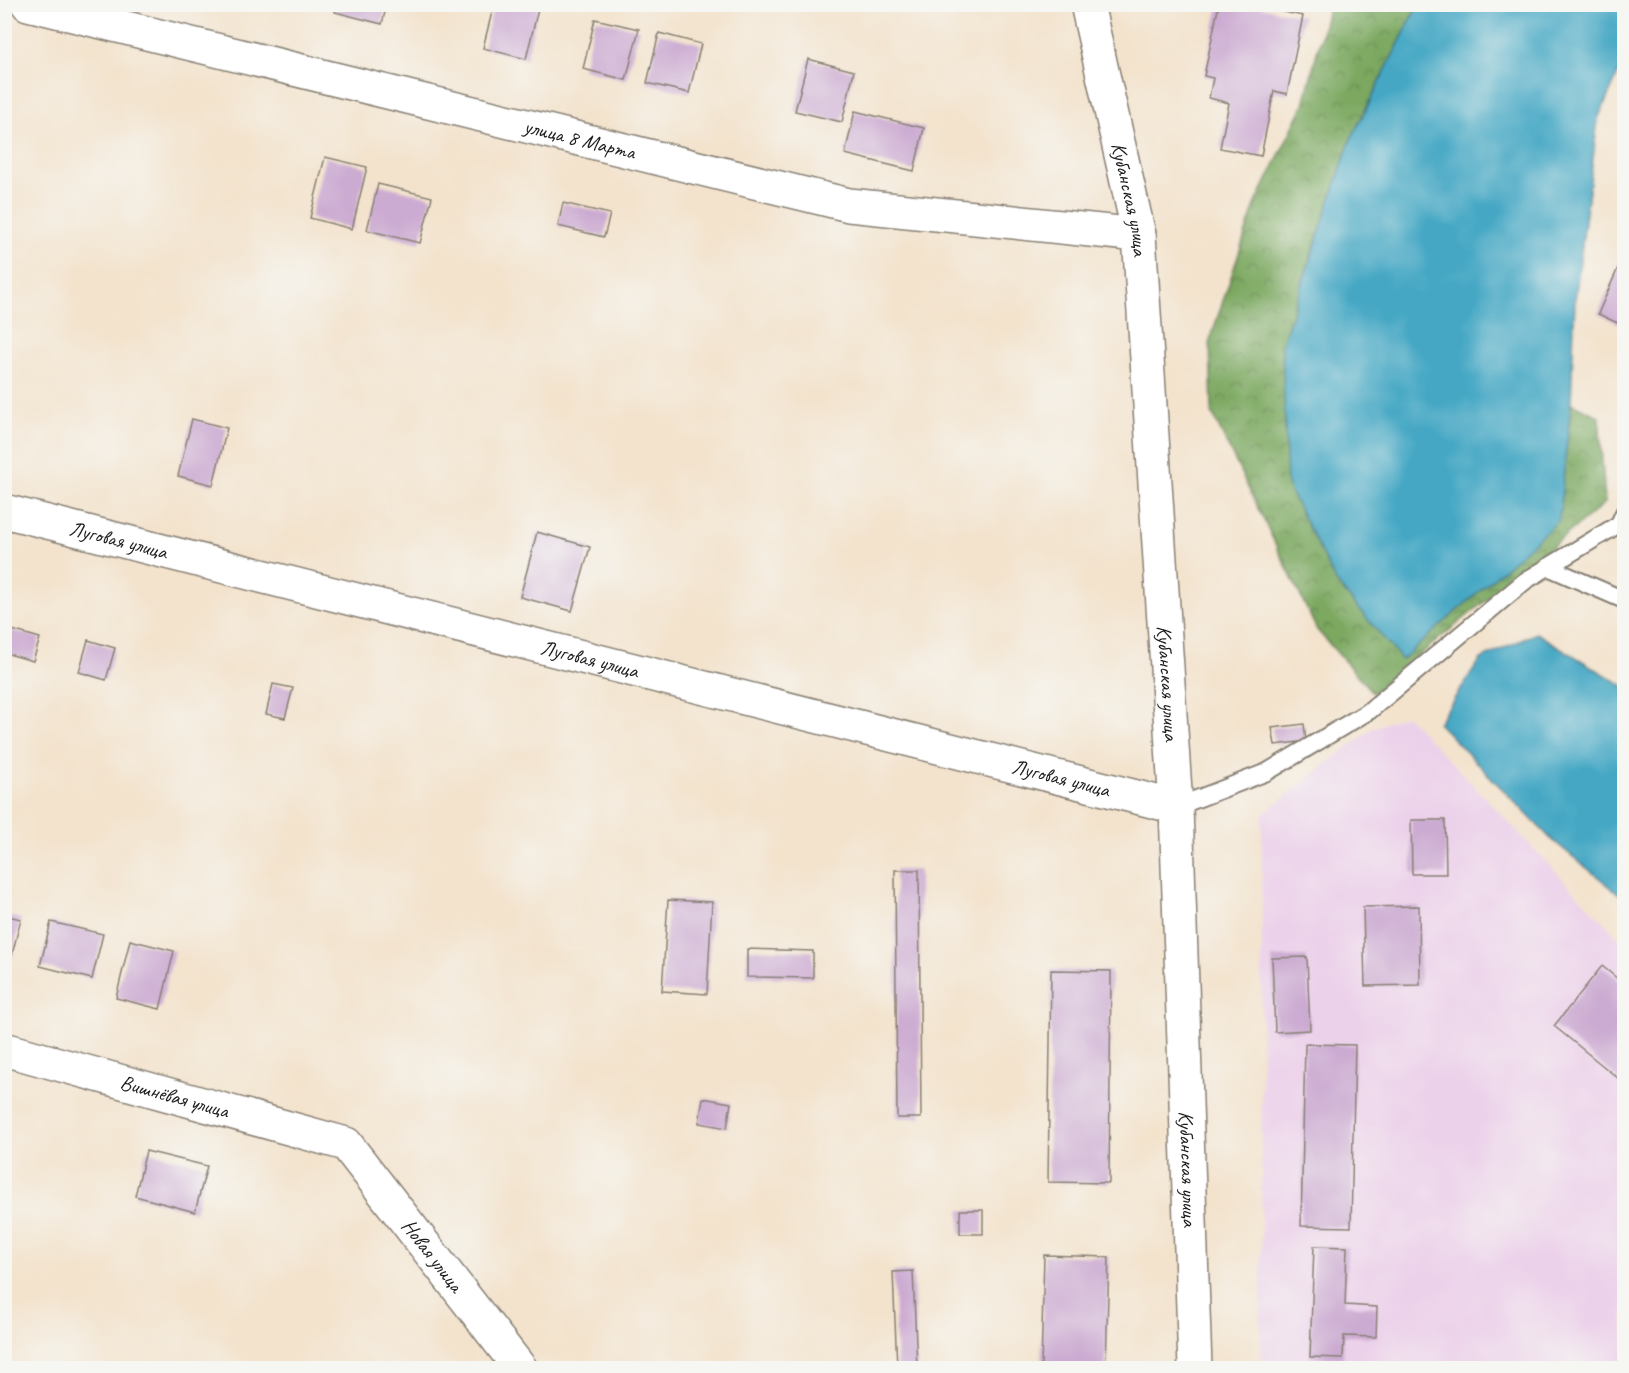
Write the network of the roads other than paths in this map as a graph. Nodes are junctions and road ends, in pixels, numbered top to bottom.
1 (28, 4) edge
2 (1088, 4) edge
3 (1139, 235) junction
4 (4, 511) edge
5 (1623, 522) edge
6 (1548, 567) junction
7 (1624, 600) edge
8 (1176, 807) junction
9 (4, 1049) edge
10 (346, 1144) joint
11 (520, 1368) edge
12 (1195, 1368) edge

1 - 3 street, улица 8 Марта
2 - 3 street, Кубанская улица
3 - 8 street, Кубанская улица
4 - 8 street, Луговая улица
5 - 6 lane
6 - 7 lane
6 - 8 lane
8 - 12 street, Кубанская улица
9 - 10 street, Вишнёвая улица
10 - 11 street, Новая улица

